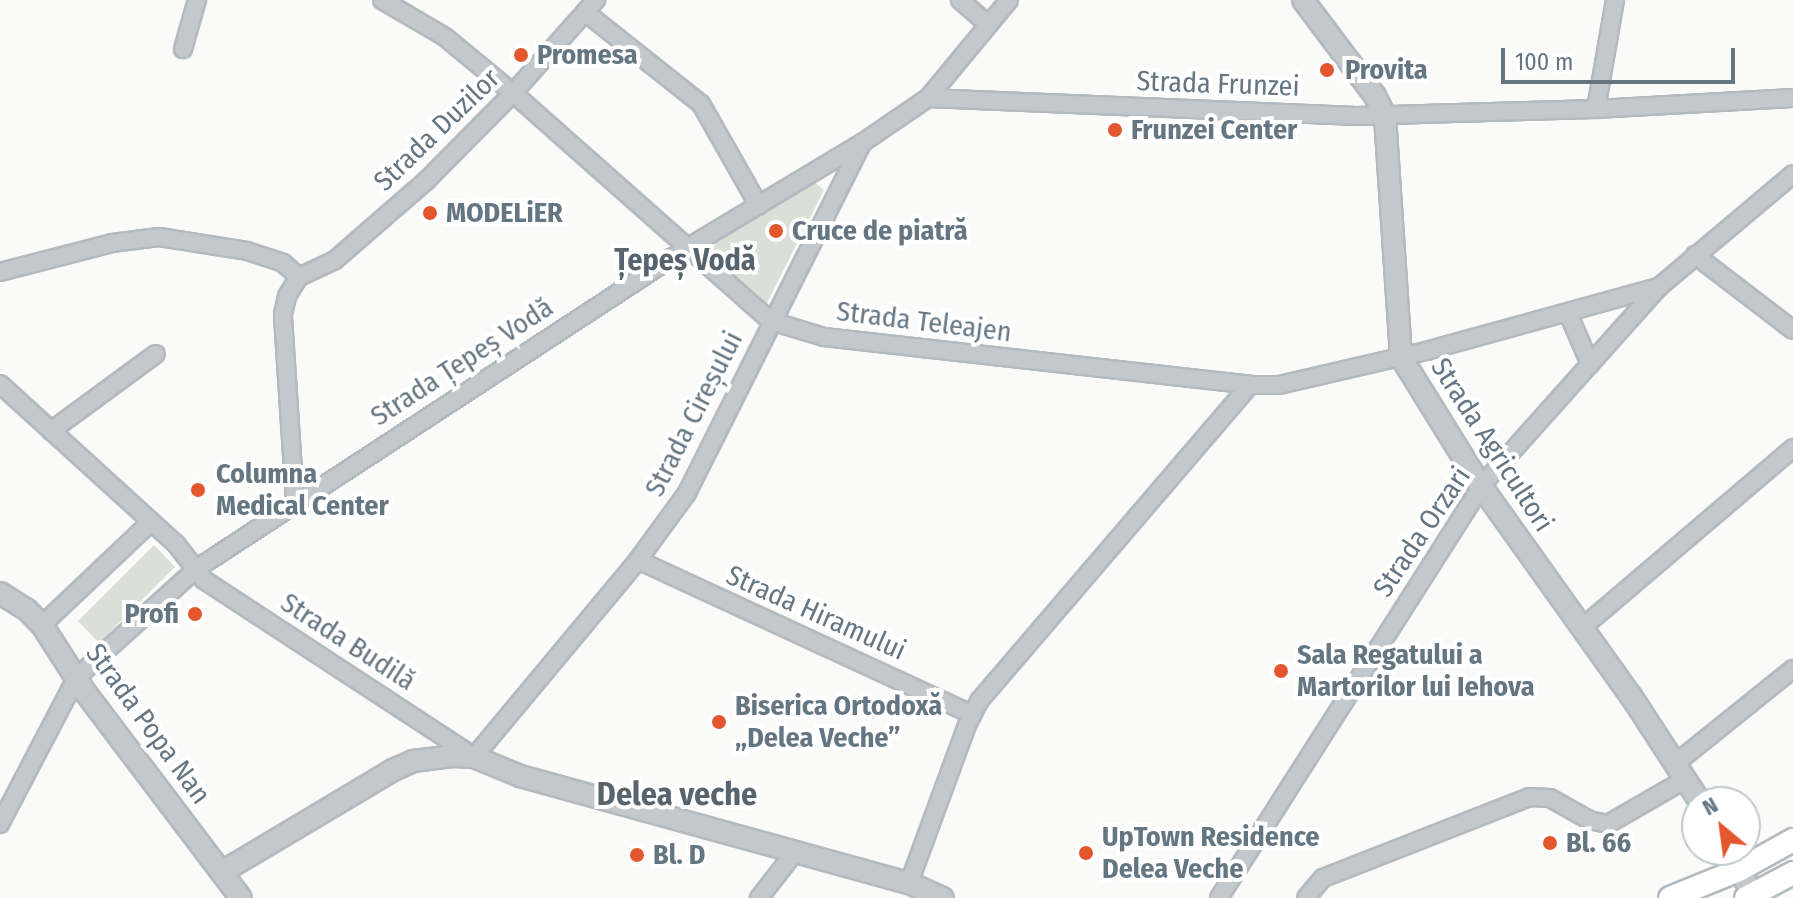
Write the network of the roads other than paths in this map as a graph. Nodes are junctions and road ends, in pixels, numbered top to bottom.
1 (197, 0) edge
2 (382, 0) edge
3 (960, 0) edge
4 (1009, 0) edge
5 (1303, 0) edge
6 (1613, 1) edge
7 (590, 6) edge
8 (988, 24) junction
9 (183, 49) dead end
10 (513, 93) junction
11 (928, 98) junction
12 (1793, 98) edge
13 (1596, 109) junction
14 (1385, 116) junction
15 (862, 143) junction
16 (1793, 174) edge
17 (759, 206) junction
18 (687, 248) junction
19 (1695, 255) junction
20 (0, 272) edge
21 (299, 277) junction
22 (1659, 287) junction
23 (1568, 313) junction
24 (771, 321) junction
25 (1793, 330) edge
26 (156, 354) dead end
27 (1401, 357) junction
28 (1590, 364) junction
29 (0, 384) edge
30 (1250, 385) junction
31 (51, 431) junction
32 (1793, 448) edge
33 (1481, 486) junction
34 (295, 502) junction
35 (151, 522) junction
36 (638, 560) junction
37 (196, 569) junction
38 (0, 593) edge
39 (42, 625) junction
40 (1583, 627) junction
41 (1793, 669) edge
42 (77, 677) junction
43 (972, 714) junction
44 (474, 757) junction
45 (1681, 771) junction
46 (1690, 786) edge
47 (0, 824) edge
48 (1793, 840) edge
49 (1761, 851) edge
50 (795, 852) junction
51 (1724, 866) edge
52 (1737, 866) edge
53 (222, 872) junction
54 (1793, 873) edge
55 (909, 883) junction
56 (1223, 896) edge
57 (1750, 897) edge
58 (241, 898) edge
59 (759, 898) edge
60 (943, 898) edge
61 (1306, 898) edge
62 (1670, 898) edge

1 - 9 street
2 - 10 street, Strada Teleajen
3 - 8 street
4 - 8 street, Strada Țepeș Vodă
5 - 14 street, Strada Agricultori
6 - 13 street
7 - 10 street, Strada Duzilor
7 - 17 street
8 - 11 street, Strada Țepeș Vodă
10 - 18 street, Strada Teleajen
10 - 21 street, Strada Duzilor
11 - 14 street, Strada Frunzei
11 - 15 street, Strada Țepeș Vodă
12 - 13 street, Strada Frunzei
13 - 14 street, Strada Frunzei
14 - 27 street, Strada Agricultori
15 - 17 street, Strada Țepeș Vodă
15 - 24 street, Strada Cireșului
16 - 19 street, Strada Orzari
17 - 18 street, Strada Țepeș Vodă
18 - 24 street, Strada Teleajen
18 - 34 street, Strada Țepeș Vodă
19 - 22 street, Strada Orzari
19 - 25 street
20 - 21 street
21 - 34 street
22 - 23 street, Strada Teleajen
22 - 28 street, Strada Orzari
23 - 27 street, Strada Teleajen
23 - 28 street
24 - 30 street, Strada Teleajen
24 - 36 street, Strada Cireșului
26 - 31 street
27 - 30 street, Strada Teleajen
27 - 33 street, Strada Agricultori
28 - 33 street, Strada Orzari
29 - 31 street, Strada Budilă
30 - 43 street
31 - 35 street, Strada Budilă
32 - 40 street
33 - 40 street, Strada Agricultori
33 - 56 street, Strada Orzari
34 - 37 street, Strada Țepeș Vodă
35 - 37 street, Strada Budilă
35 - 39 street
36 - 43 street, Strada Hiramului
36 - 44 street, Strada Cireșului
37 - 42 street, Strada Țepeș Vodă
37 - 44 street, Strada Budilă
38 - 39 street, Strada Popa Nan
39 - 42 street, Strada Popa Nan
40 - 45 street, Strada Agricultori
41 - 45 street
42 - 47 street, Strada Țepeș Vodă
42 - 53 street, Strada Popa Nan
43 - 55 street
44 - 50 street
44 - 53 street
45 - 46 street, Strada Agricultori
45 - 61 street
48 - 49 main road
50 - 55 street
50 - 59 street
51 - 62 main road
52 - 57 street
53 - 58 street, Strada Popa Nan
54 - 57 main road
55 - 60 street

